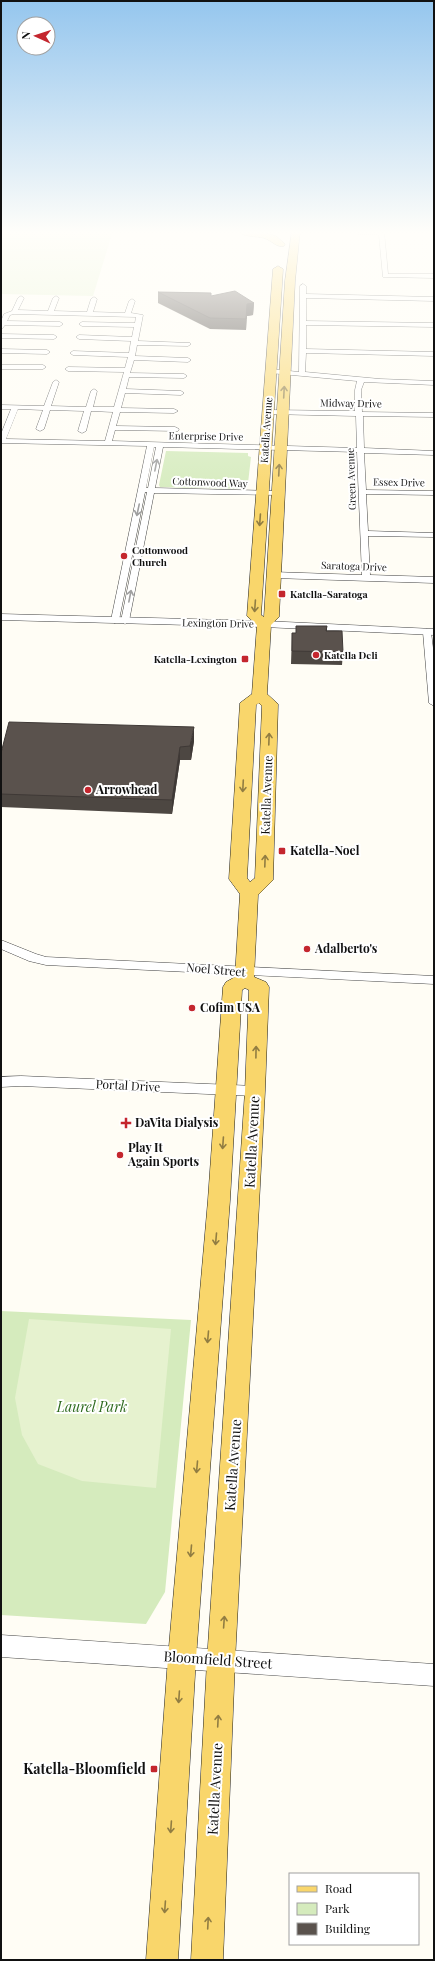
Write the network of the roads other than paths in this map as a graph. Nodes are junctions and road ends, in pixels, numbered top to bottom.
1 (2, 323) edge
2 (139, 323) edge
3 (274, 323) edge
4 (287, 323) edge
5 (302, 323) joint
6 (60, 324) dead end
7 (82, 324) dead end
8 (434, 325) edge
9 (138, 326) junction
10 (1, 336) edge
11 (54, 337) dead end
12 (79, 337) dead end
13 (135, 341) junction
14 (188, 344) dead end
15 (1, 351) edge
16 (301, 351) junction
17 (47, 352) dead end
18 (73, 354) dead end
19 (434, 354) edge
20 (131, 357) junction
21 (188, 360) dead end
22 (1, 366) edge
23 (43, 367) dead end
24 (68, 369) dead end
25 (270, 370) junction
26 (285, 371) junction
27 (127, 373) junction
28 (302, 373) junction
29 (184, 376) dead end
30 (361, 380) junction
31 (56, 382) dead end
32 (434, 383) edge
33 (94, 391) dead end
34 (122, 391) junction
35 (181, 393) dead end
36 (15, 407) junction
37 (48, 408) junction
38 (2, 409) edge
39 (88, 409) junction
40 (116, 410) junction
41 (174, 411) dead end
42 (268, 412) junction
43 (282, 412) junction
44 (360, 414) junction
45 (434, 415) edge
46 (112, 428) junction
47 (175, 429) dead end
48 (40, 430) dead end
49 (82, 431) dead end
50 (2, 441) edge
51 (108, 443) junction
52 (156, 445) junction
53 (265, 447) junction
54 (280, 447) junction
55 (361, 450) junction
56 (434, 453) edge
57 (147, 490) junction
58 (363, 492) junction
59 (262, 493) junction
60 (434, 493) edge
61 (278, 494) junction
62 (365, 533) junction
63 (434, 535) edge
64 (273, 574) junction
65 (366, 578) junction
66 (434, 580) edge
67 (1, 617) edge
68 (120, 621) junction
69 (264, 624) junction
70 (430, 632) edge
71 (259, 696) junction
72 (434, 703) edge
73 (249, 893) junction
74 (1, 944) edge
75 (244, 976) junction
76 (434, 980) edge
77 (1, 1082) edge
78 (227, 1090) junction
79 (255, 1091) junction
80 (1, 1646) edge
81 (182, 1658) junction
82 (221, 1661) junction
83 (434, 1675) edge
84 (162, 1960) edge
85 (207, 1960) edge

1 - 6 street
2 - 9 street
3 - 25 main road, Katella Avenue
4 - 26 main road, Katella Avenue
5 - 8 street
5 - 16 street
7 - 9 street
9 - 13 street
10 - 11 street
12 - 13 street
13 - 14 street
13 - 20 street
15 - 17 street
16 - 19 street
16 - 28 street
18 - 20 street
20 - 21 street
20 - 27 street
22 - 23 street
24 - 27 street
25 - 26 street
25 - 42 main road, Katella Avenue
26 - 28 street
43 -> 26 main road, Katella Avenue
27 - 29 street
27 - 34 street
28 - 30 street
30 - 32 street
30 - 44 street, Green Avenue
31 - 37 street
33 - 39 street
34 - 35 street
34 - 40 street
36 - 37 street
36 - 38 street
36 - 50 street
37 - 39 street
37 - 48 street
39 - 40 street
39 - 49 street
40 - 41 street
40 - 46 street
42 - 43 street, Midway Drive
42 - 53 main road, Katella Avenue
43 - 44 street, Midway Drive
43 - 54 main road, Katella Avenue
44 - 45 street, Midway Drive
44 - 55 street, Green Avenue
46 - 47 street
46 - 51 street
50 - 51 street, Enterprise Drive
51 - 52 street, Enterprise Drive
52 - 53 street, Enterprise Drive
52 - 57 street
53 - 54 street, Enterprise Drive
53 - 59 main road, Katella Avenue
54 - 55 street, Enterprise Drive
61 -> 54 main road, Katella Avenue
55 - 56 street, Enterprise Drive
55 - 58 street, Green Avenue
57 - 59 street, Cottonwood Way
57 - 68 street
58 - 60 street, Essex Drive
58 - 62 street, Green Avenue
59 - 61 street, Cottonwood Way
59 -> 69 main road, Katella Avenue
61 - 64 main road, Katella Avenue
62 - 63 street
62 - 65 street, Green Avenue
64 - 65 street, Saratoga Drive
64 - 69 main road, Katella Avenue
65 - 66 street, Saratoga Drive
67 - 68 street, Lexington Drive
68 - 69 street, Lexington Drive
69 - 70 street, Lexington Drive
69 - 71 main road, Katella Avenue
70 - 72 street
71 -> 73 main road, Katella Avenue
73 -> 71 main road, Katella Avenue
73 - 75 main road
74 - 75 street, Noel Street
75 - 76 street, Noel Street
75 - 78 main road
79 -> 75 main road, Katella Avenue
77 - 78 street, Portal Drive
78 - 79 street, Portal Drive
78 -> 81 main road
82 -> 79 main road, Katella Avenue
80 - 81 street, Bloomfield Street
81 - 82 street, Bloomfield Street
81 -> 84 main road
82 - 83 street, Bloomfield Street
85 -> 82 main road, Katella Avenue

